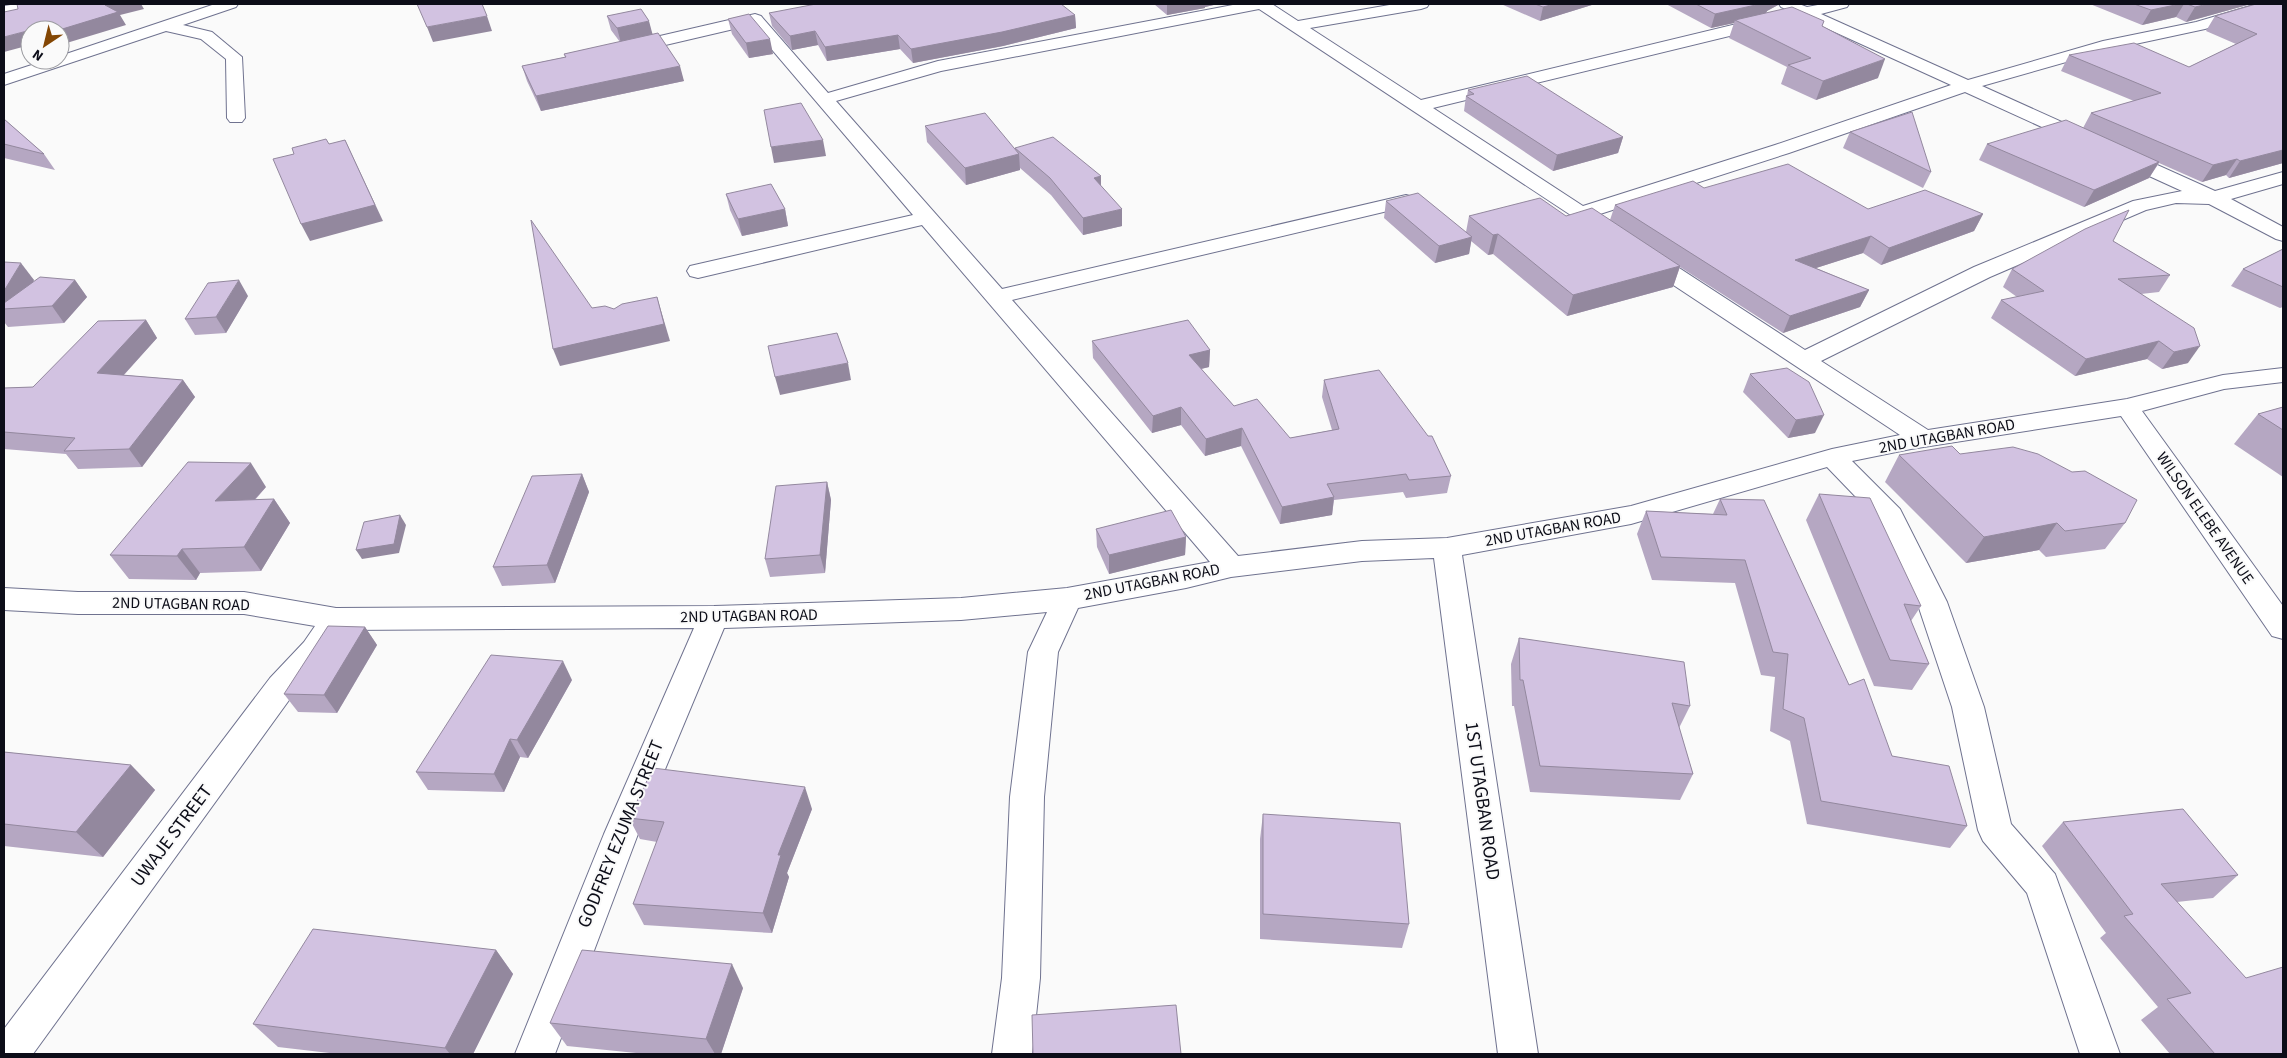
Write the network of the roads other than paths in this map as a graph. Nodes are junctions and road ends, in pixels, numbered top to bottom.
1 (40, 4) edge
2 (230, 4) edge
3 (742, 4) edge
4 (1262, 4) edge
5 (1422, 4) edge
6 (1787, 4) edge
7 (1841, 4) edge
8 (2272, 4) edge
9 (191, 10) edge
10 (4, 11) edge
11 (1806, 12) junction
12 (763, 20) junction
13 (165, 26) junction
14 (1295, 26) junction
15 (615, 52) edge
16 (4, 80) edge
17 (1968, 84) junction
18 (825, 99) junction
19 (1419, 106) junction
20 (236, 118) dead end
21 (2283, 178) edge
22 (2213, 198) junction
23 (1406, 201) edge
24 (1581, 213) junction
25 (926, 217) junction
26 (2283, 235) edge
27 (698, 271) dead end
28 (996, 297) junction
29 (1804, 360) junction
30 (2283, 375) edge
31 (2127, 407) junction
32 (1924, 439) junction
33 (1832, 457) junction
34 (1447, 548) junction
35 (1231, 567) junction
36 (1067, 599) junction
37 (5, 602) edge
38 (714, 617) junction
39 (336, 619) junction
40 (2283, 628) edge
41 (9, 1054) edge
42 (535, 1054) edge
43 (1012, 1054) edge
44 (1518, 1054) edge
45 (2100, 1054) edge

1 - 10 street
2 - 9 street
3 - 12 street
4 - 14 street
4 - 18 street
5 - 14 street
6 - 11 street
7 - 11 street
8 - 17 street
9 - 13 street
11 - 17 street
11 - 19 street
12 - 15 street
12 - 18 street
13 - 16 street
13 - 20 street
14 - 19 street
17 - 22 street
17 - 24 street
18 - 25 street
19 - 24 street
21 - 22 street
22 - 26 street
22 - 29 street
23 - 28 street
24 - 29 street
25 - 27 street
25 - 28 street
28 - 35 street
29 - 32 street
30 - 31 street, 2ND UTAGBAN ROAD
31 - 32 street, 2ND UTAGBAN ROAD
31 - 40 street, WILSON ELEBE AVENUE
32 - 33 street, 2ND UTAGBAN ROAD
33 - 34 street, 2ND UTAGBAN ROAD
33 - 45 street
34 - 35 street, 2ND UTAGBAN ROAD
34 - 44 street, 1ST UTAGBAN ROAD
35 - 36 street, 2ND UTAGBAN ROAD
36 - 38 street, 2ND UTAGBAN ROAD
36 - 43 street
37 - 39 street, 2ND UTAGBAN ROAD
38 - 39 street, 2ND UTAGBAN ROAD
38 - 42 street, GODFREY EZUMA STREET
39 - 41 street, UWAJE STREET

